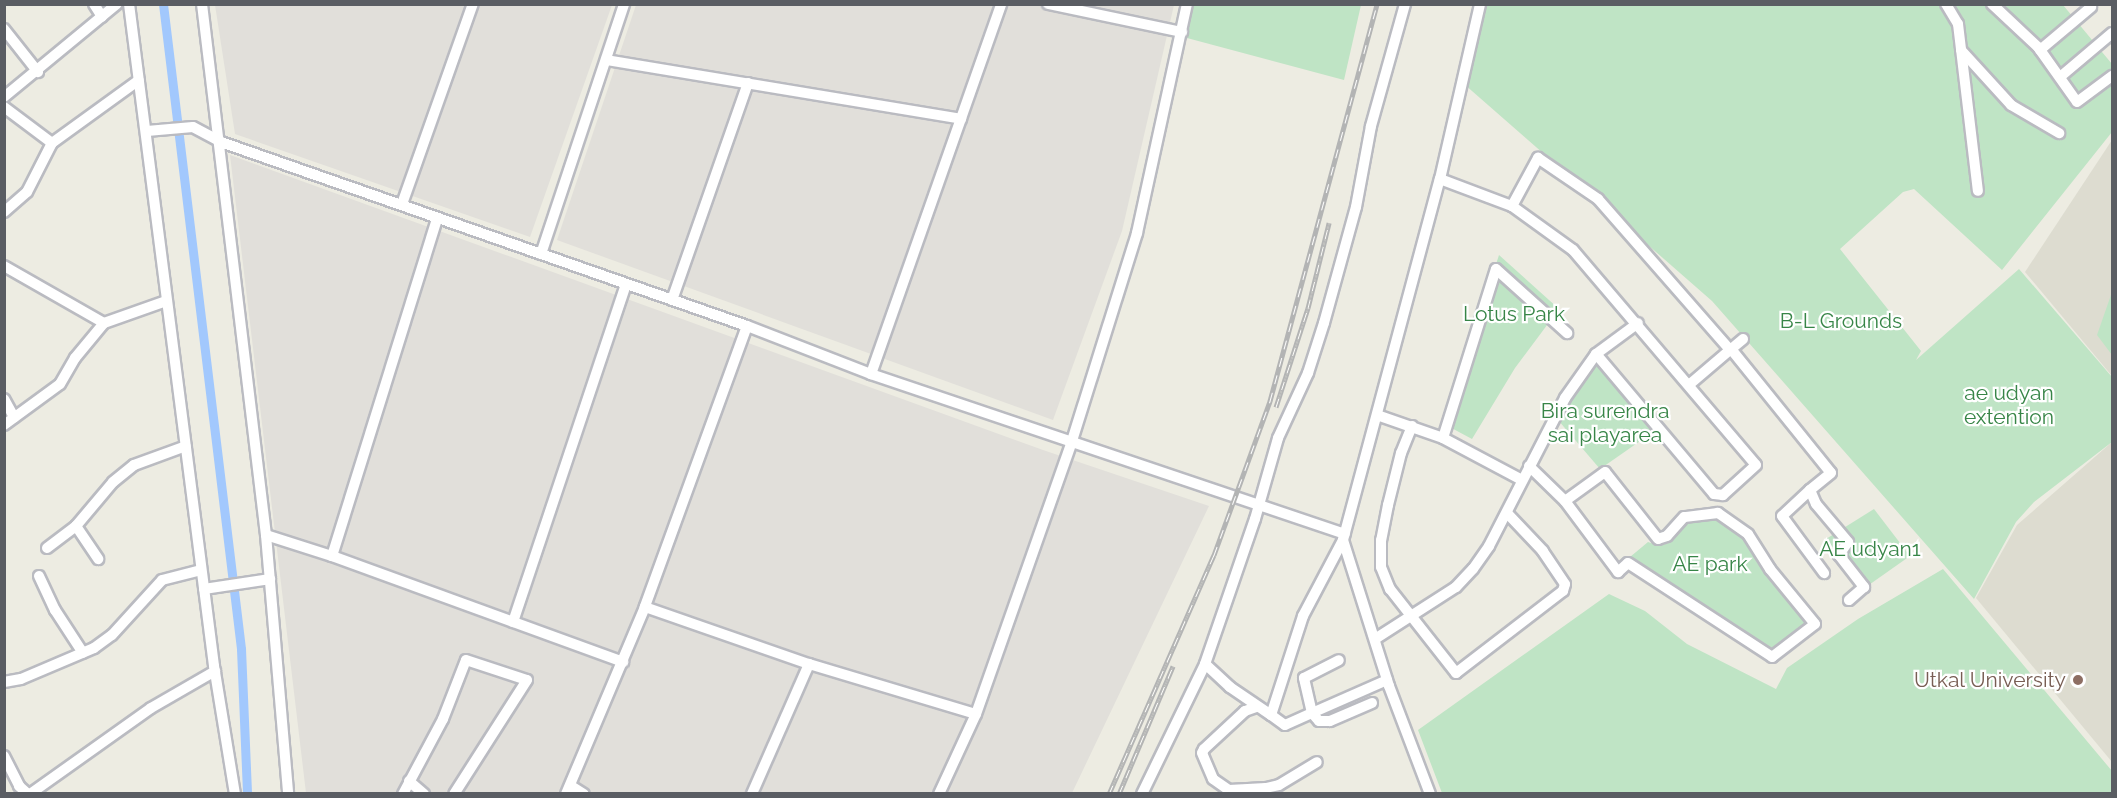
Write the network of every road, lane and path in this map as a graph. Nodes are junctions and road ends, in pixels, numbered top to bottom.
1 (93, 4) edge
2 (117, 4) edge
3 (129, 4) edge
4 (202, 4) edge
5 (473, 4) edge
6 (624, 4) edge
7 (1001, 4) edge
8 (1048, 4) edge
9 (1187, 4) edge
10 (1405, 4) edge
11 (1480, 4) edge
12 (1946, 4) edge
13 (1992, 4) edge
14 (2091, 7) dead end
15 (102, 17) junction
16 (4, 29) edge
17 (1182, 32) junction
18 (2112, 33) edge
19 (1961, 50) junction
20 (2040, 50) junction
21 (606, 60) junction
22 (38, 72) junction
23 (2112, 76) edge
24 (2060, 77) junction
25 (139, 80) junction
26 (748, 83) junction
27 (4, 97) edge
28 (4, 107) edge
29 (961, 119) junction
30 (147, 131) junction
31 (2060, 132) dead end
32 (220, 142) junction
33 (52, 143) junction
34 (1440, 179) junction
35 (1978, 191) dead end
36 (402, 204) junction
37 (1512, 206) junction
38 (4, 212) edge
39 (437, 219) junction
40 (542, 254) junction
41 (4, 266) edge
42 (626, 284) junction
43 (672, 300) junction
44 (166, 302) junction
45 (104, 323) junction
46 (1638, 323) junction
47 (747, 326) junction
48 (1567, 333) dead end
49 (1743, 339) dead end
50 (1730, 349) junction
51 (1596, 354) junction
52 (871, 374) junction
53 (1690, 384) junction
54 (4, 399) edge
55 (1377, 415) junction
56 (14, 417) junction
57 (4, 425) edge
58 (1412, 426) junction
59 (1443, 438) junction
60 (1071, 444) junction
61 (186, 446) junction
62 (1529, 466) junction
63 (1522, 480) junction
64 (1810, 490) junction
65 (1565, 501) junction
66 (1260, 503) junction
67 (1507, 513) junction
68 (76, 526) junction
69 (266, 535) junction
70 (1344, 537) junction
71 (47, 548) dead end
72 (99, 556) dead end
73 (332, 556) junction
74 (201, 570) junction
75 (1824, 573) dead end
76 (39, 576) dead end
77 (270, 579) junction
78 (209, 588) junction
79 (1849, 600) dead end
80 (645, 607) junction
81 (1412, 616) junction
82 (513, 622) junction
83 (1375, 639) junction
84 (82, 653) junction
85 (1339, 660) dead end
86 (623, 662) junction
87 (809, 664) junction
88 (1206, 664) junction
89 (215, 671) junction
90 (1286, 674) junction
91 (1304, 678) junction
92 (1387, 680) junction
93 (4, 682) edge
94 (1372, 703) dead end
95 (1256, 707) junction
96 (1312, 713) junction
97 (976, 714) junction
98 (1271, 715) junction
99 (4, 756) edge
100 (1317, 762) dead end
101 (8, 773) edge
102 (409, 781) junction
103 (568, 790) edge
104 (29, 794) edge
105 (235, 794) edge
106 (288, 794) edge
107 (403, 794) edge
108 (424, 794) edge
109 (454, 794) edge
110 (584, 794) edge
111 (752, 794) edge
112 (939, 794) edge
113 (1142, 794) edge
114 (1430, 794) edge

1 - 15 street
2 - 15 street
3 - 25 street
4 - 32 street
5 - 36 street
6 - 21 street
7 - 29 street
8 - 17 street
9 - 17 street
10 - 66 street
11 - 34 street
12 - 19 street
13 - 20 street
14 - 20 street
15 - 22 street
16 - 22 street
17 - 60 street
18 - 24 street
19 - 31 street
19 - 35 street
20 - 24 street
21 - 26 street
21 - 40 street
22 - 27 street
23 - 24 street
25 - 30 street
25 - 33 street
26 - 29 street
26 - 43 street
28 - 33 street
29 - 52 street
30 - 32 street
30 - 44 street
32 - 36 street
32 - 69 street
33 - 38 street
34 - 37 street
34 - 55 street
36 - 39 street
37 - 46 street
37 - 50 street
39 - 40 street
39 - 73 street
40 - 42 street
41 - 45 street
42 - 43 street
42 - 82 street
43 - 47 street
44 - 45 street
44 - 61 street
45 - 56 street
46 - 51 street
46 - 53 street
47 - 52 street
47 - 80 street
48 - 59 street
49 - 50 street
50 - 53 street
50 - 64 street
51 - 53 street
51 - 62 street
52 - 60 street
54 - 56 street
55 - 58 street
55 - 70 street
56 - 57 street
58 - 59 street
58 - 81 street
59 - 63 street
60 - 66 street
60 - 97 street
61 - 68 street
61 - 74 street
62 - 63 street
62 - 65 street
63 - 67 street
64 - 75 street
64 - 79 street
65 - 65 street
66 - 70 street
66 - 88 street
67 - 81 street
67 - 81 street
68 - 71 street
68 - 72 street
69 - 73 street
69 - 77 street
70 - 83 street
70 - 90 street
73 - 82 street
74 - 78 street
74 - 84 street
76 - 84 street
77 - 78 street
77 - 106 street
78 - 89 street
80 - 86 street
80 - 87 street
81 - 83 street
82 - 86 street
83 - 92 street
84 - 93 street
85 - 91 street
86 - 103 street
87 - 97 street
87 - 111 street
88 - 95 street
88 - 113 street
89 - 104 street
89 - 105 street
90 - 91 street
90 - 98 street
91 - 96 street
92 - 96 street
92 - 114 street
94 - 96 street
95 - 98 street
95 - 100 street
96 - 98 street
97 - 112 street
99 - 101 street
101 - 104 street
102 - 107 street
102 - 108 street
102 - 109 street
103 - 110 street

